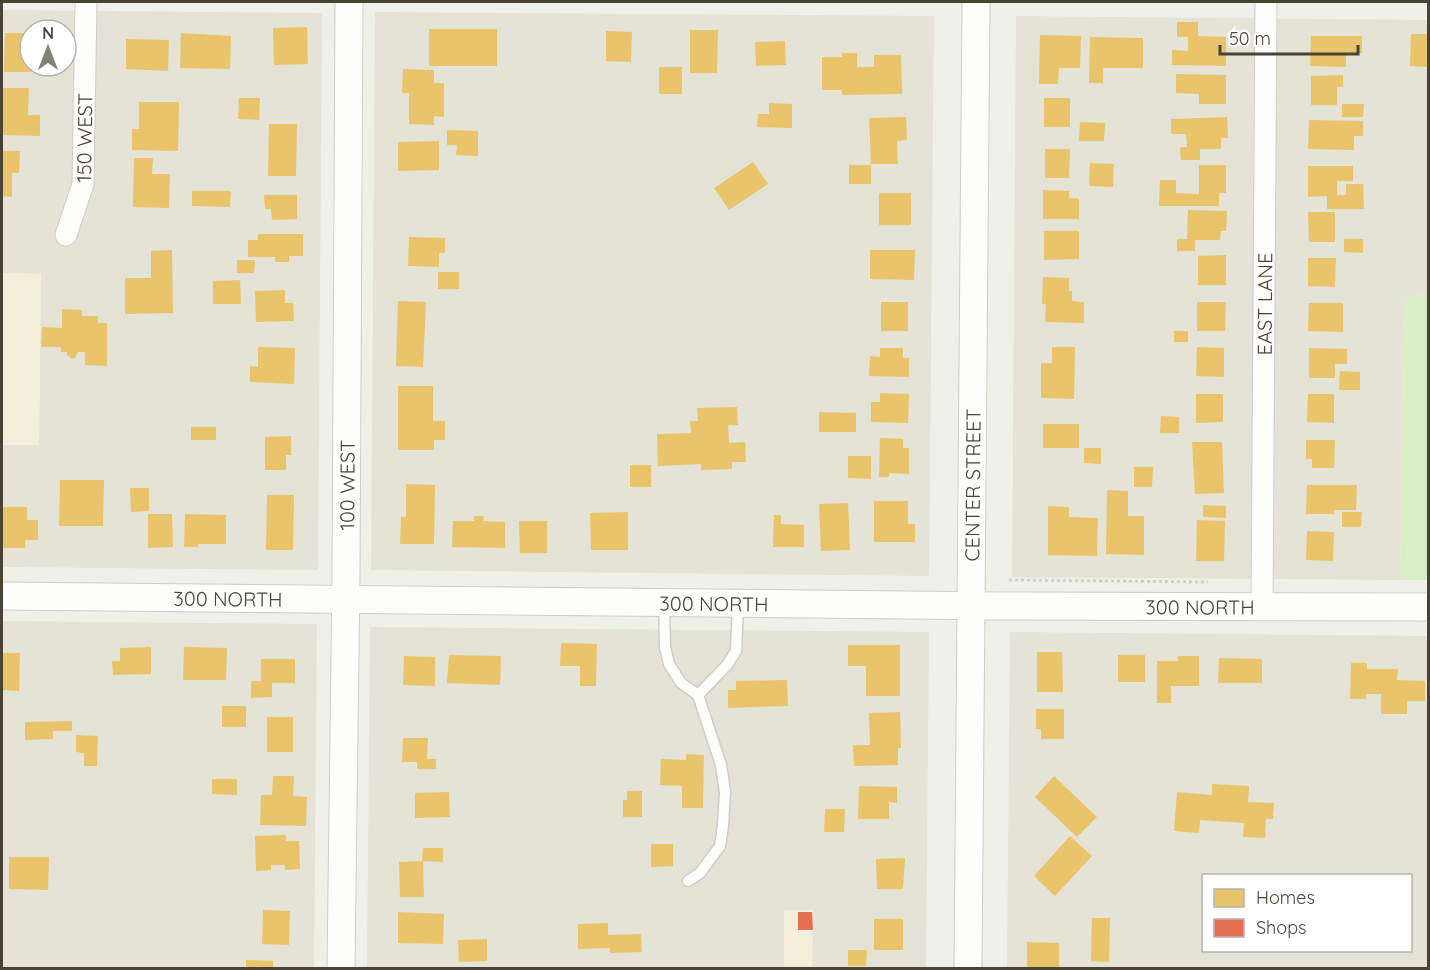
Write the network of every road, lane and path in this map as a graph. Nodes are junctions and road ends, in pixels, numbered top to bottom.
1 (86, 2) edge
2 (349, 2) edge
3 (976, 2) edge
4 (1266, 2) edge
5 (66, 235) dead end
6 (1009, 580) dead end
7 (1211, 582) dead end
8 (2, 596) edge
9 (346, 600) junction
10 (664, 603) junction
11 (738, 603) junction
12 (971, 605) junction
13 (1262, 607) junction
14 (1428, 608) edge
15 (698, 695) junction
16 (688, 881) dead end
17 (341, 969) edge
18 (968, 969) edge

1 - 5 street, 150 WEST
2 - 9 street, 100 WEST
3 - 12 street, CENTER STREET
4 - 13 street, EAST LANE
6 - 7 path
8 - 9 street, 300 NORTH
9 - 10 street, 300 NORTH
9 - 17 street, 100 WEST
10 - 11 street, 300 NORTH
10 - 15 lane
11 - 12 street, 300 NORTH
11 - 15 lane
12 - 13 street, 300 NORTH
12 - 18 street, CENTER STREET
13 - 14 street, 300 NORTH
15 - 16 lane

